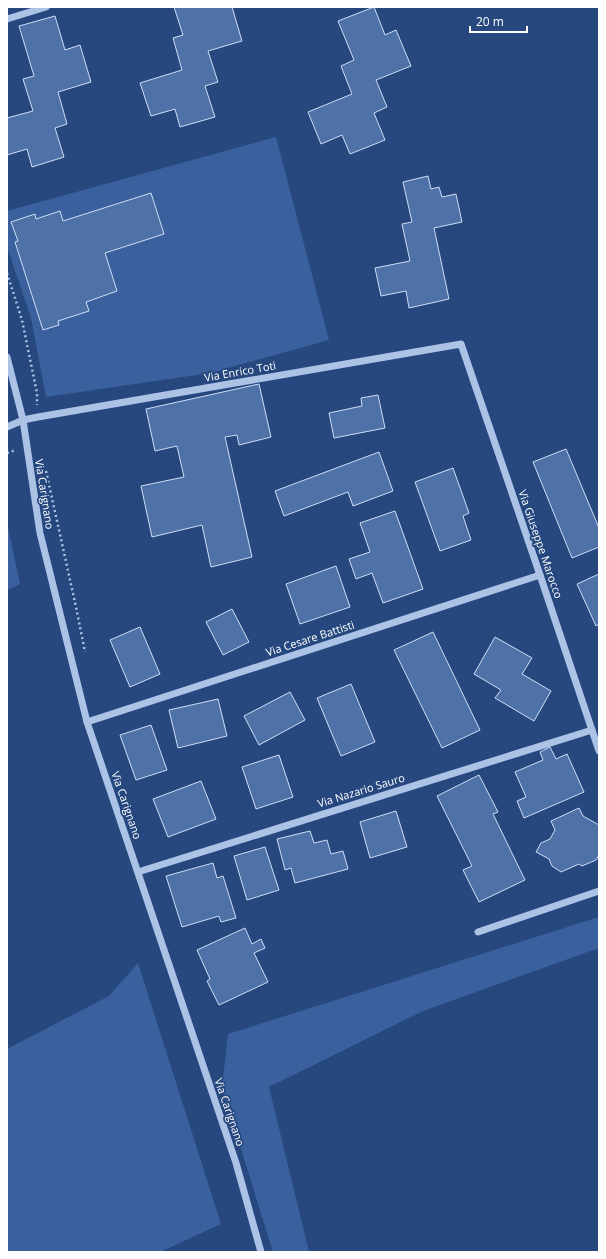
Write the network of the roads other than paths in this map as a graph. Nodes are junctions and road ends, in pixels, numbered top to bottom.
1 (46, 7) edge
2 (7, 18) edge
3 (461, 344) joint
4 (7, 357) edge
5 (23, 420) junction
6 (7, 427) edge
7 (540, 575) junction
8 (87, 722) junction
9 (592, 730) junction
10 (599, 751) edge
11 (138, 872) junction
12 (599, 891) edge
13 (478, 932) dead end
14 (261, 1252) edge

1 - 2 street
3 - 5 street, Via Enrico Toti
3 - 7 street, Via Giuseppe Marocco
4 - 5 street, Via Carignano
5 - 6 street, Via Enrico Toti
5 - 8 street, Via Carignano
7 - 8 street, Via Cesare Battisti
7 - 9 street, Via Giuseppe Marocco
8 - 11 street, Via Carignano
9 - 10 street, Via Giuseppe Marocco
9 - 11 street, Via Nazario Sauro
11 - 14 street, Via Carignano
12 - 13 street

